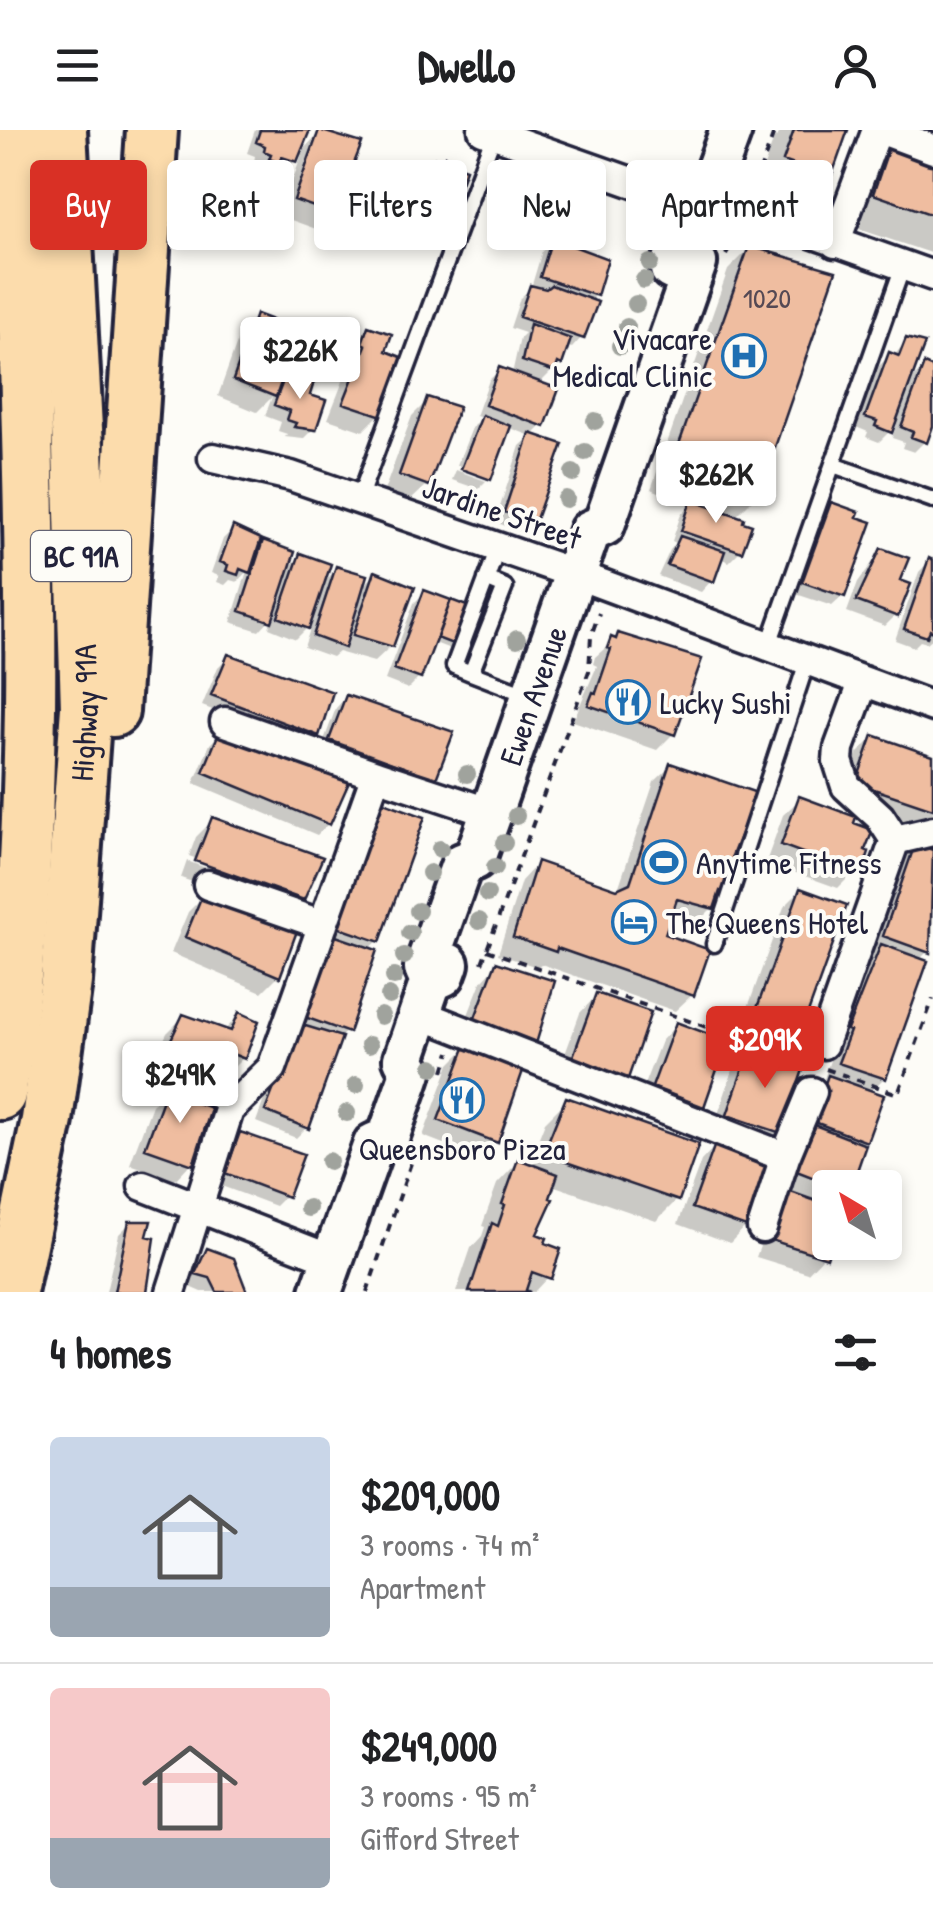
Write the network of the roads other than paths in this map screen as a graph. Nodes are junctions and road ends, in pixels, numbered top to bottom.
1 (18, 130) edge
2 (61, 130) edge
3 (152, 130) edge
4 (731, 130) edge
5 (879, 130) edge
6 (489, 132) edge
7 (933, 149) edge
8 (720, 160) edge
9 (626, 180) edge
10 (834, 243) joint
11 (688, 250) edge
12 (903, 266) junction
13 (933, 276) edge
14 (214, 458) dead end
15 (833, 465) junction
16 (359, 499) junction
17 (933, 500) edge
18 (498, 548) junction
19 (575, 574) junction
20 (0, 609) edge
21 (768, 648) junction
22 (807, 662) junction
23 (863, 683) junction
24 (532, 696) junction
25 (933, 707) edge
26 (225, 722) dead end
27 (376, 775) junction
28 (491, 813) junction
29 (933, 830) edge
30 (28, 834) junction
31 (895, 840) junction
32 (208, 885) dead end
33 (324, 925) junction
34 (714, 944) dead end
35 (66, 982) junction
36 (426, 998) junction
37 (176, 1078) dead end
38 (0, 1094) edge
39 (237, 1101) junction
40 (785, 1158) junction
41 (143, 1186) dead end
42 (198, 1208) junction
43 (762, 1228) dead end
44 (327, 1276) edge
45 (12, 1292) edge
46 (171, 1292) edge

1 - 30 highway, Highway 91A / BC 91A
2 - 35 highway, Highway 91A / BC 91A
3 - 35 highway
4 - 8 street, Ewen Avenue
5 - 7 street
5 - 10 street
6 - 9 street
6 - 16 lane
10 - 12 street
11 - 19 street, Ewen Avenue
12 - 13 street
12 - 15 lane
14 - 16 street, Jardine Street
15 - 17 lane
15 - 21 lane
16 - 18 street, Jardine Street
18 - 19 street, Jardine Street
18 - 24 lane
19 - 21 street, Jardine Street
19 - 24 street, Ewen Avenue
20 - 30 highway
21 - 22 street, Jardine Street
22 - 23 street, Jardine Street
22 - 34 lane
23 - 25 street, Jardine Street
23 - 31 street
24 - 28 street, Ewen Avenue
26 - 27 street
27 - 28 street
27 - 33 street
28 - 36 street, Ewen Avenue
29 - 31 street
30 - 38 highway, Highway 91A / BC 91A
31 - 40 street
32 - 33 street
33 - 39 street
35 - 45 highway, Highway 91A / BC 91A
36 - 40 street
36 - 44 street, Ewen Avenue
37 - 39 street
39 - 42 street
40 - 43 street
41 - 42 street
42 - 44 street
42 - 46 street

